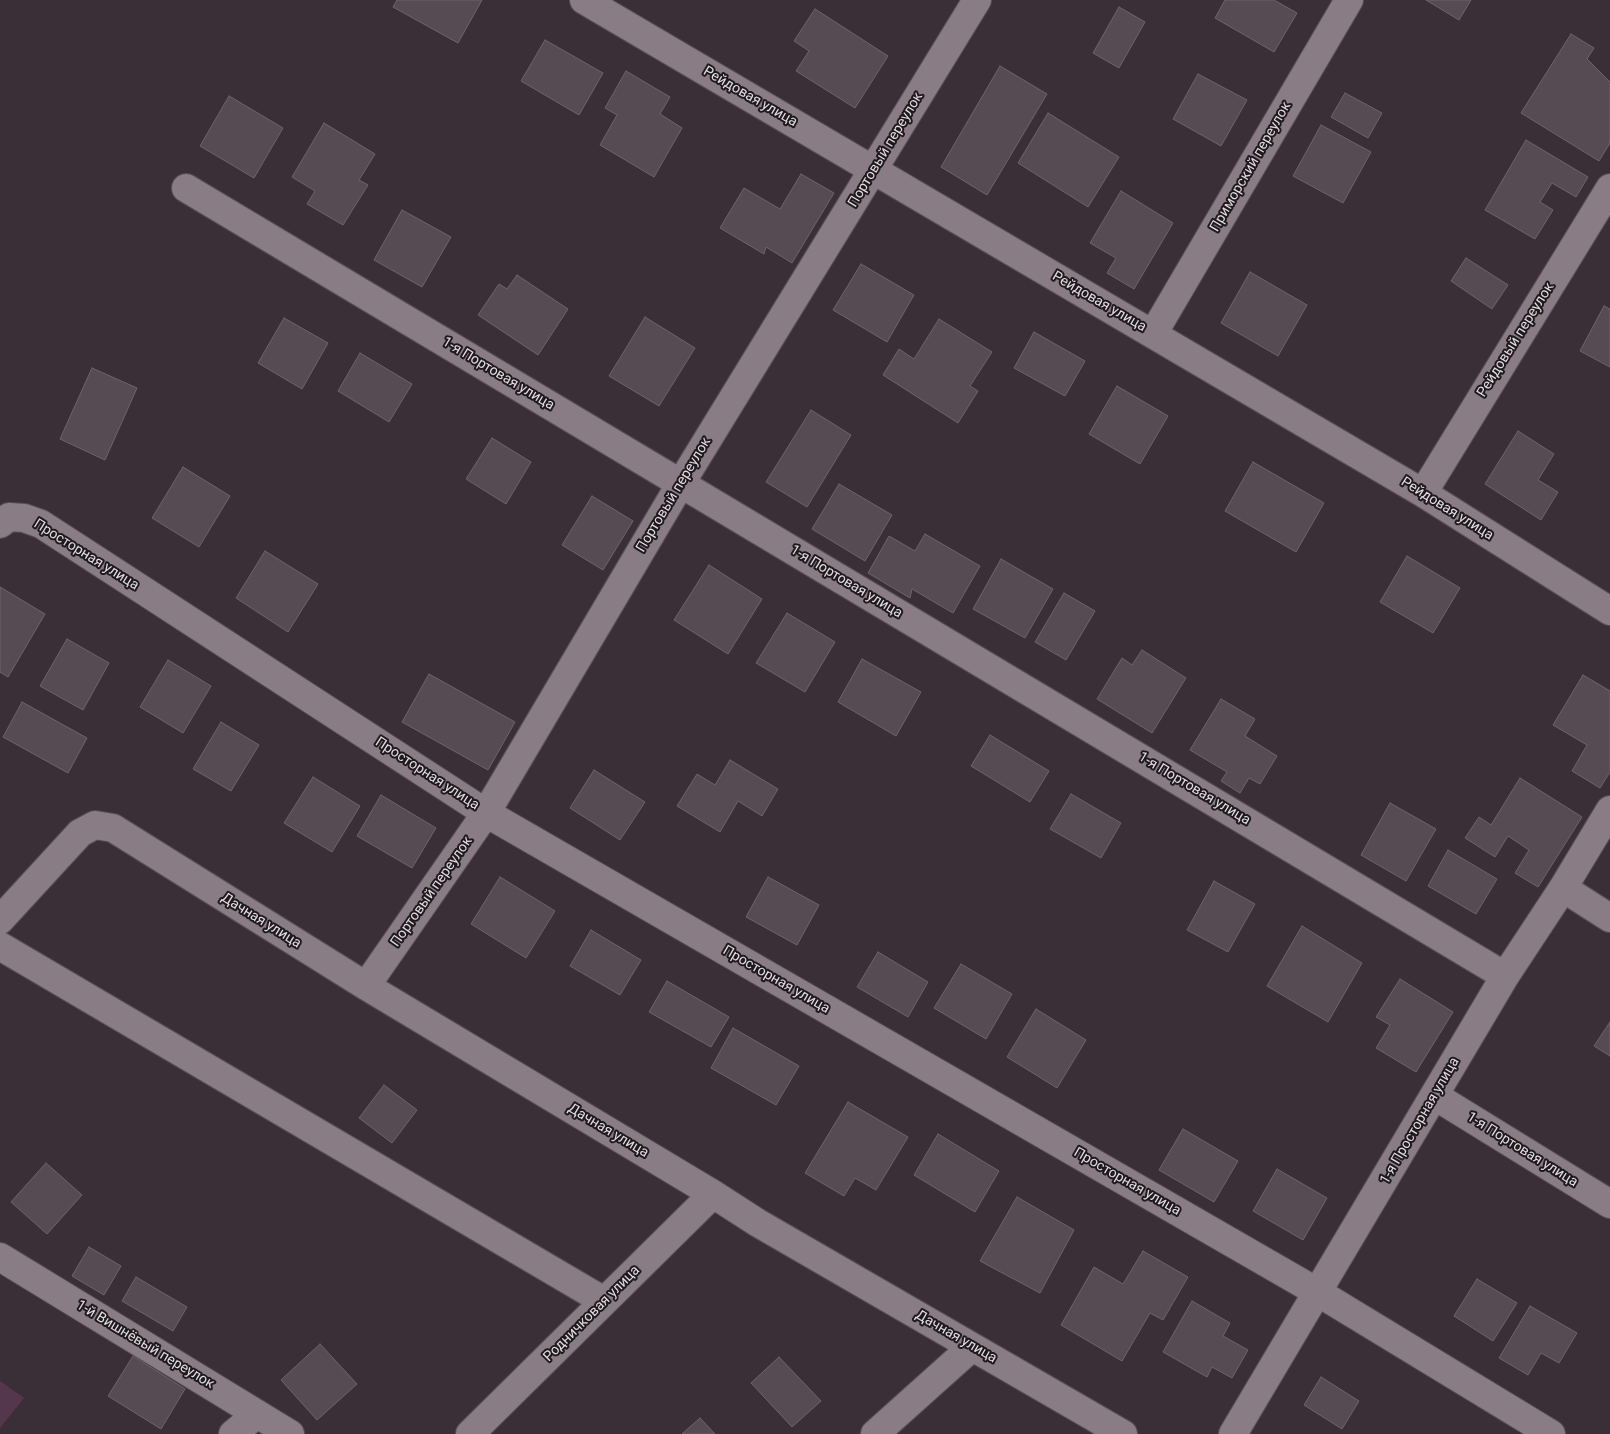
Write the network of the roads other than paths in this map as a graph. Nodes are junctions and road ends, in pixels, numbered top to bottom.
1 (584, 0) edge
2 (977, 0) edge
3 (1349, 0) edge
4 (873, 170) junction
5 (186, 188) dead end
6 (1610, 188) edge
7 (1153, 334) junction
8 (681, 484) junction
9 (1423, 493) junction
10 (4, 521) edge
11 (1610, 611) edge
12 (1610, 810) edge
13 (486, 813) junction
14 (1563, 888) junction
15 (1610, 918) edge
16 (0, 920) edge
17 (0, 946) edge
18 (1506, 976) junction
19 (366, 986) junction
20 (1435, 1096) junction
21 (713, 1194) junction
22 (1610, 1204) edge
23 (0, 1257) edge
24 (1319, 1293) junction
25 (604, 1301) junction
26 (972, 1347) junction
27 (257, 1414) junction
28 (233, 1434) edge
29 (290, 1434) edge
30 (470, 1434) edge
31 (875, 1434) edge
32 (1123, 1434) edge
33 (1233, 1434) edge
34 (1551, 1434) edge

1 - 4 street, Рейдовая улица
2 - 4 street, Портовый переулок
3 - 7 street, Приморский переулок
4 - 7 street, Рейдовая улица
4 - 8 street, Портовый переулок
5 - 8 street, 1-я Портовая улица
6 - 9 street, Рейдовый переулок
7 - 9 street, Рейдовая улица
8 - 13 street, Портовый переулок
8 - 18 street, 1-я Портовая улица
9 - 11 street, Рейдовая улица
10 - 13 street, Просторная улица
12 - 14 street, 1-я Просторная улица
13 - 19 street, Портовый переулок
13 - 24 street, Просторная улица
14 - 15 street
14 - 18 street, 1-я Просторная улица
16 - 19 street, Дачная улица
17 - 25 street
18 - 20 street, 1-я Просторная улица
19 - 21 street, Дачная улица
20 - 22 street, 1-я Портовая улица
20 - 24 street, 1-я Просторная улица
21 - 25 street, Родничковая улица
21 - 26 street, Дачная улица
23 - 27 street, 1-й Вишнёвый переулок
24 - 33 street, 1-я Просторная улица
24 - 34 street, Просторная улица
25 - 30 street, Родничковая улица
26 - 31 street
26 - 32 street, Дачная улица
27 - 28 street
27 - 29 street, 1-й Вишнёвый переулок

